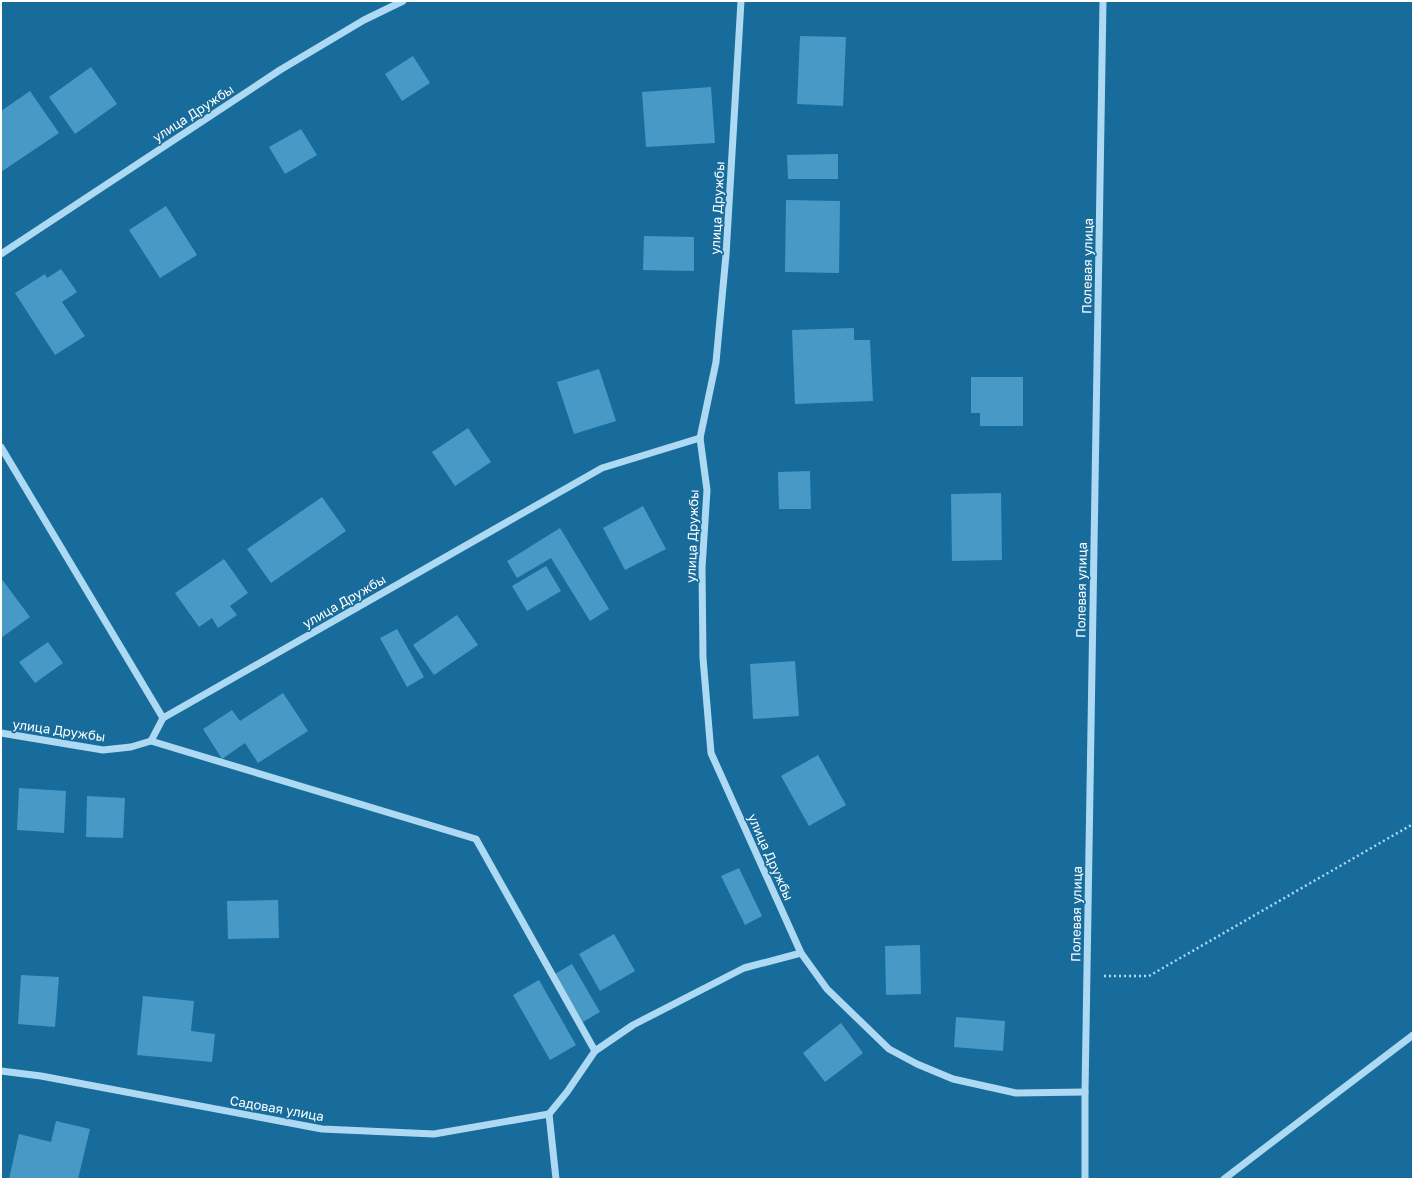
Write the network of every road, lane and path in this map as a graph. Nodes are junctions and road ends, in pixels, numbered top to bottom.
1 (403, 1) edge
2 (741, 1) edge
3 (1103, 1) edge
4 (1, 254) edge
5 (700, 438) junction
6 (1, 447) edge
7 (163, 718) junction
8 (1, 733) edge
9 (151, 741) junction
10 (1413, 824) edge
11 (801, 953) junction
12 (1087, 976) junction
13 (1413, 1035) edge
14 (595, 1051) junction
15 (1, 1071) edge
16 (1085, 1092) junction
17 (549, 1114) junction
18 (556, 1179) edge
19 (1085, 1179) edge
20 (1224, 1179) edge

1 - 4 street, улица Дружбы
2 - 5 street, улица Дружбы
3 - 12 street, Полевая улица
5 - 7 street, улица Дружбы
5 - 11 street, улица Дружбы
6 - 7 street
7 - 9 street
8 - 9 street, улица Дружбы
9 - 14 street
10 - 12 path
11 - 14 street
11 - 16 street, улица Дружбы
12 - 16 street, Полевая улица
13 - 20 street
14 - 17 street
15 - 17 street, Садовая улица
16 - 19 street, Полевая улица
17 - 18 street

